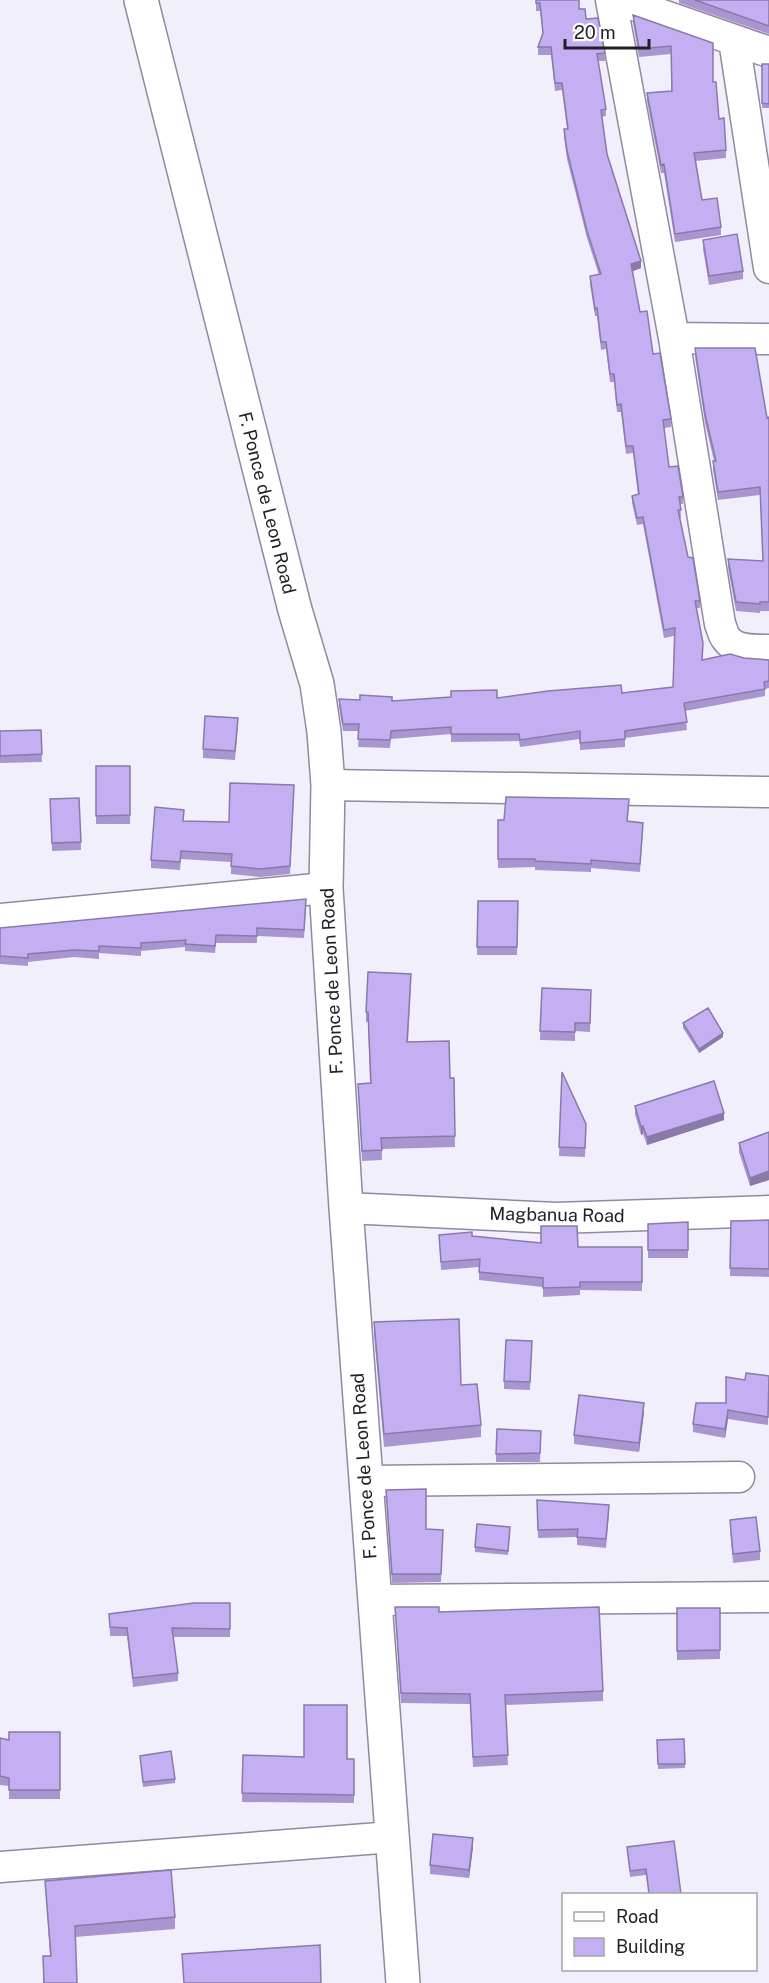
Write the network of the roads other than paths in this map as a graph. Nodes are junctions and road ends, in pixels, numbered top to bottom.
1 (141, 0) edge
2 (611, 0) edge
3 (619, 0) edge
4 (734, 40) junction
5 (769, 51) edge
6 (769, 268) edge
7 (674, 338) junction
8 (769, 339) edge
9 (769, 650) edge
10 (328, 785) junction
11 (769, 792) edge
12 (326, 888) junction
13 (0, 919) edge
14 (346, 1208) junction
15 (769, 1211) edge
16 (739, 1477) dead end
17 (365, 1481) junction
18 (769, 1597) edge
19 (374, 1600) junction
20 (393, 1837) junction
21 (0, 1867) edge
22 (403, 1983) edge

1 - 10 street, F. Ponce de Leon Road
2 - 7 street
3 - 4 street
4 - 5 street
4 - 6 street
7 - 8 street
7 - 9 street
10 - 11 street
10 - 12 street, F. Ponce de Leon Road
12 - 13 street
12 - 14 street, F. Ponce de Leon Road
14 - 15 street, Magbanua Road
14 - 17 street, F. Ponce de Leon Road
16 - 17 street
17 - 19 street, F. Ponce de Leon Road
18 - 19 street
19 - 20 street, F. Ponce de Leon Road
20 - 21 street
20 - 22 street, F. Ponce de Leon Road

